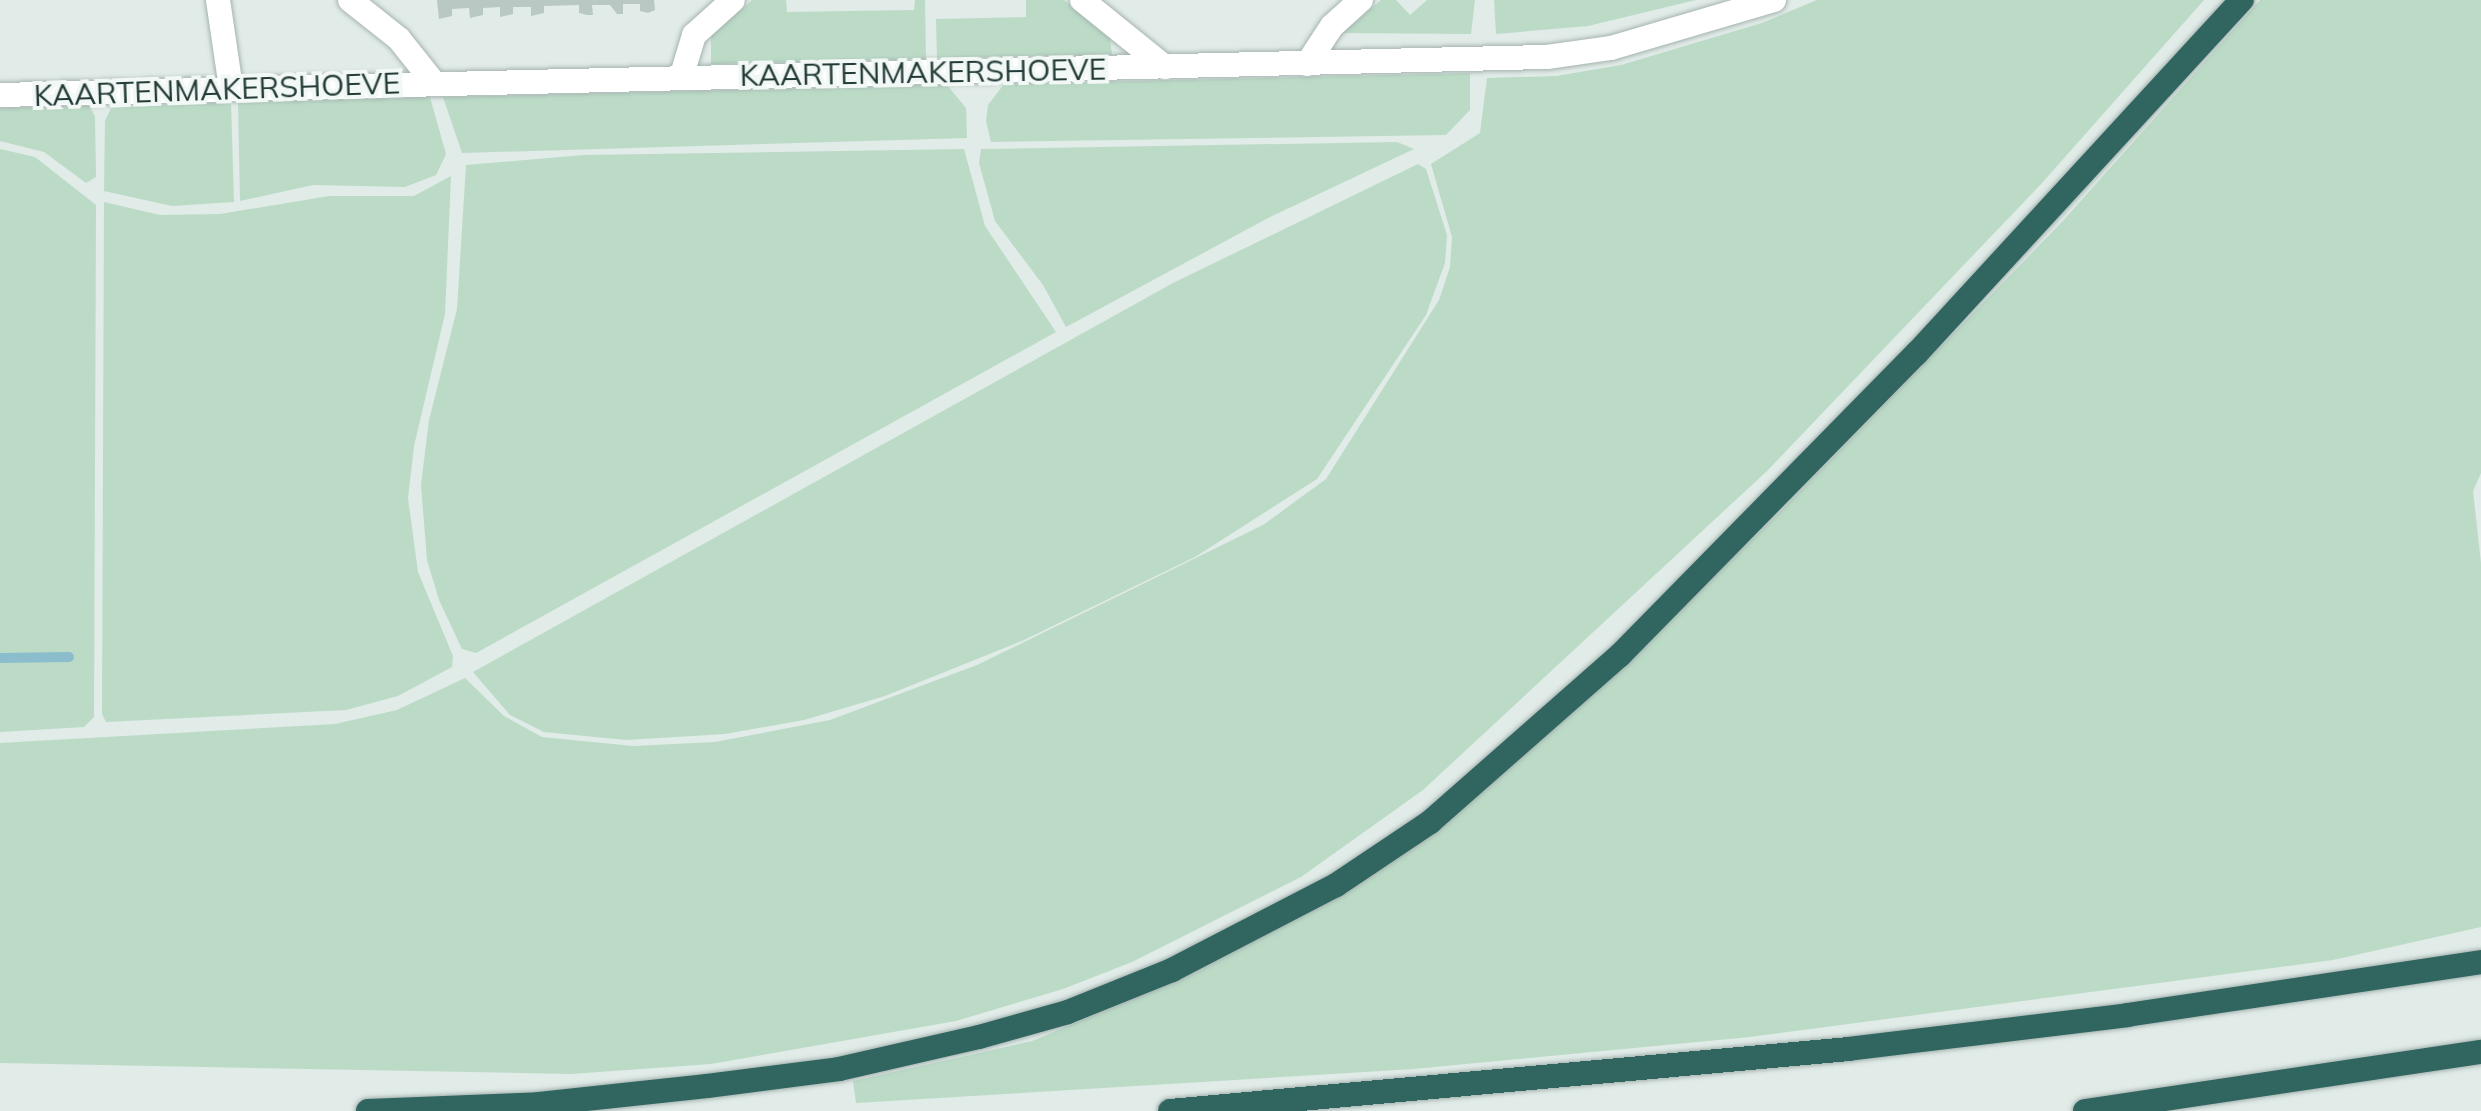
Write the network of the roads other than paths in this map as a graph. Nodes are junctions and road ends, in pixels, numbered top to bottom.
1 (218, 0) edge
2 (350, 0) edge
3 (733, 0) edge
4 (1082, 0) edge
5 (1361, 0) edge
6 (1774, 0) edge
7 (2242, 0) edge
8 (1307, 64) junction
9 (1165, 67) junction
10 (681, 78) junction
11 (434, 83) junction
12 (231, 88) junction
13 (0, 95) edge
14 (2481, 962) edge
15 (2481, 1052) edge
16 (368, 1111) edge
17 (1170, 1111) edge
18 (2085, 1111) edge

1 - 12 street
2 - 11 street, KAARTENMAKERSHOEVE
3 - 10 street
4 - 9 street, KAARTENMAKERSHOEVE
5 - 8 street
6 - 8 street, KAARTENMAKERSHOEVE
7 - 16 highway
8 - 9 street, KAARTENMAKERSHOEVE
9 - 10 street, KAARTENMAKERSHOEVE
10 - 11 street, KAARTENMAKERSHOEVE
11 - 12 street, KAARTENMAKERSHOEVE
12 - 13 street, KAARTENMAKERSHOEVE
14 - 17 highway
15 - 18 highway

